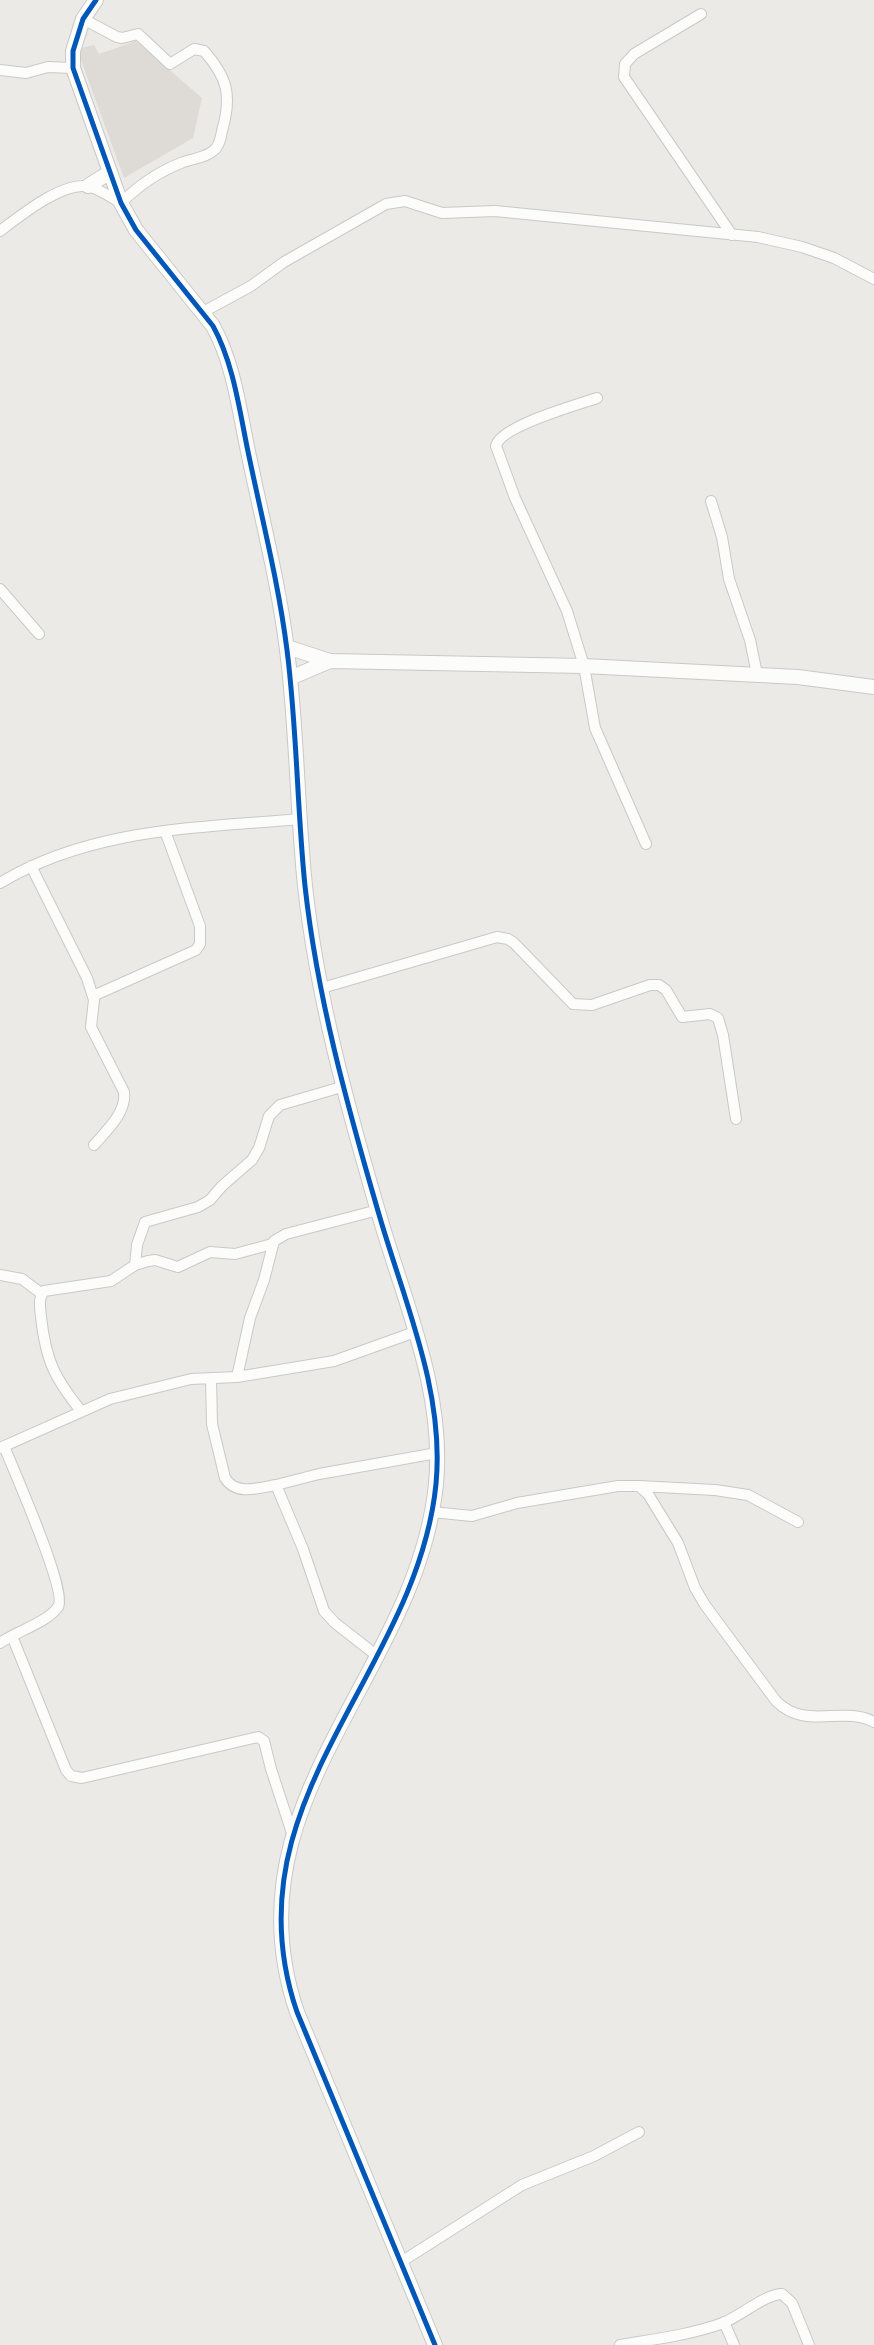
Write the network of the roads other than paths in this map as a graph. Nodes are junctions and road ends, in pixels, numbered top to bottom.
1 (95, 1) edge
2 (701, 14) dead end
3 (83, 19) junction
4 (73, 68) junction
5 (0, 70) edge
6 (110, 172) junction
7 (88, 186) junction
8 (121, 203) junction
9 (0, 231) edge
10 (732, 235) junction
11 (874, 279) edge
12 (203, 312) junction
13 (596, 398) dead end
14 (711, 501) dead end
15 (0, 589) edge
16 (39, 634) dead end
17 (287, 647) junction
18 (330, 661) junction
19 (584, 666) junction
20 (756, 674) junction
21 (290, 678) junction
22 (874, 687) edge
23 (300, 819) junction
24 (165, 831) junction
25 (646, 844) dead end
26 (31, 866) junction
27 (0, 883) edge
28 (322, 988) junction
29 (93, 996) junction
30 (345, 1086) junction
31 (736, 1119) dead end
32 (94, 1145) dead end
33 (378, 1210) junction
34 (272, 1244) junction
35 (135, 1265) junction
36 (0, 1275) edge
37 (42, 1294) junction
38 (415, 1332) junction
39 (237, 1377) junction
40 (211, 1378) junction
41 (81, 1411) junction
42 (2, 1447) edge
43 (437, 1454) junction
44 (276, 1485) junction
45 (639, 1486) junction
46 (432, 1512) junction
47 (798, 1522) dead end
48 (12, 1636) junction
49 (0, 1643) edge
50 (376, 1654) junction
51 (874, 1722) edge
52 (292, 1833) junction
53 (639, 2132) dead end
54 (401, 2262) junction
55 (724, 2322) junction
56 (435, 2345) edge
57 (620, 2345) edge
58 (734, 2345) edge
59 (809, 2345) edge

1 - 3 street
2 - 10 street
3 - 4 street
3 - 8 street
4 - 5 street
4 - 6 street
6 - 7 street
6 - 8 street
7 - 8 street
7 - 9 street
8 - 12 street
10 - 11 street
10 - 12 street
12 - 17 street
13 - 19 street
14 - 20 street
15 - 16 street
17 - 18 street
17 - 21 street
18 - 19 street
18 - 21 street
19 - 20 street
19 - 25 street
20 - 22 street
21 - 23 street
23 - 24 street
23 - 28 street
24 - 26 street
24 - 29 street
26 - 27 street
26 - 29 street
28 - 30 street
28 - 31 street
29 - 32 street
30 - 33 street
30 - 35 street
33 - 34 street
33 - 38 street
34 - 35 street
34 - 39 street
35 - 37 street
36 - 37 street
37 - 41 street
38 - 39 street
38 - 43 street
39 - 40 street
40 - 41 street
40 - 44 street
41 - 42 street
42 - 48 street
43 - 44 street
43 - 46 street
44 - 50 street
45 - 46 street
45 - 47 street
45 - 51 street
46 - 50 street
48 - 49 street
48 - 52 street
50 - 52 street
52 - 54 street
53 - 54 street
54 - 56 street
55 - 57 street
55 - 58 street
55 - 59 street

